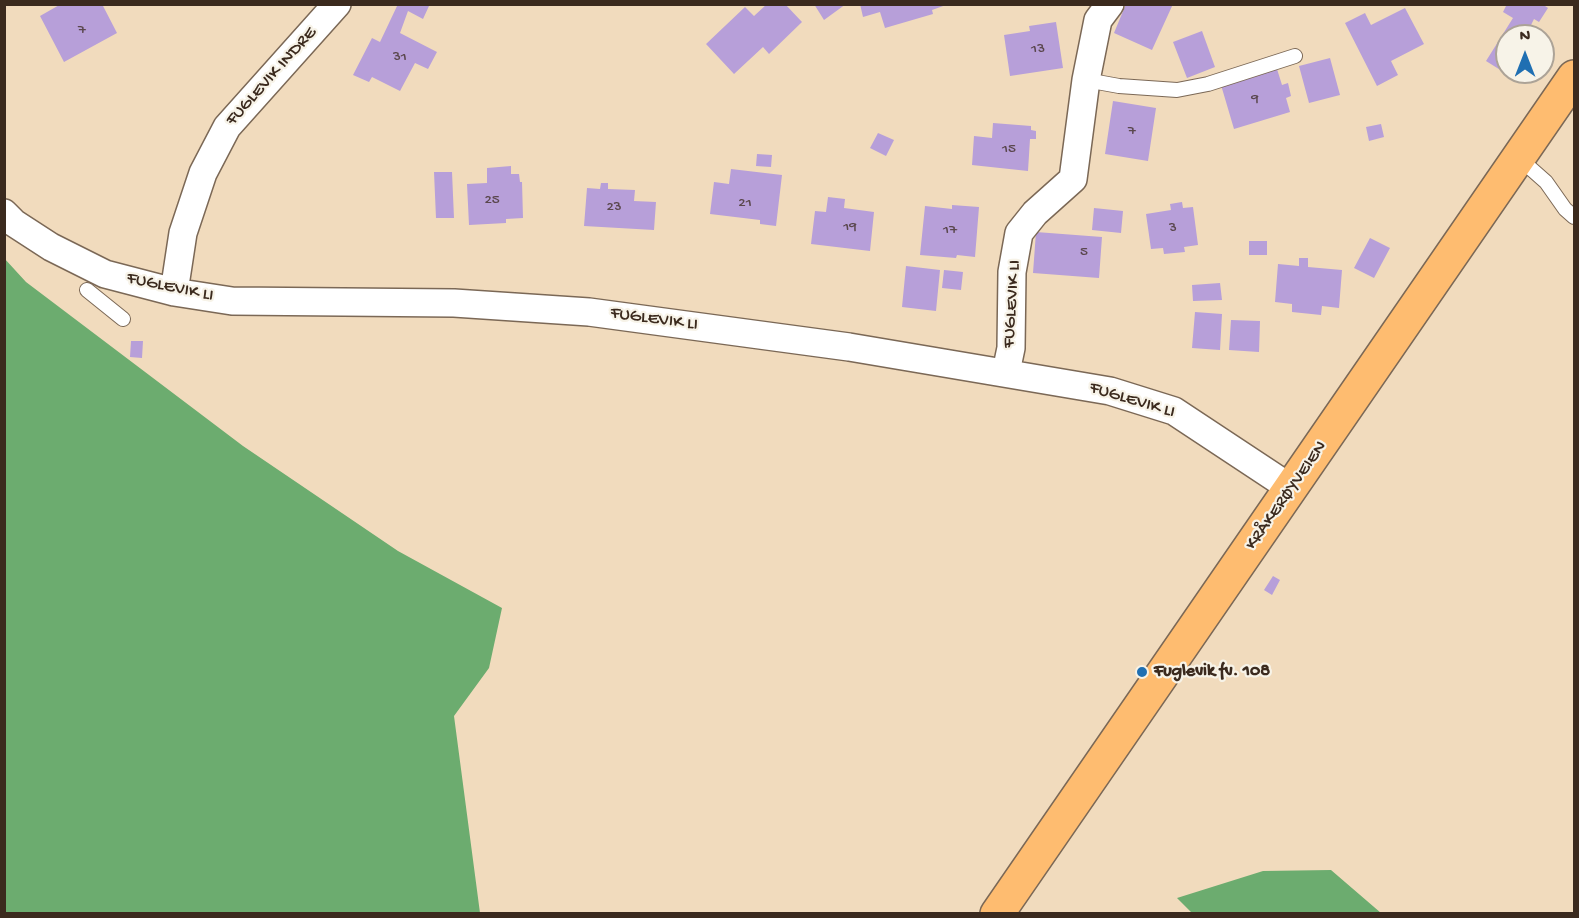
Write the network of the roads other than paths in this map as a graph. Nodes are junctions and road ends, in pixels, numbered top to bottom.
1 (337, 4) edge
2 (1110, 4) edge
3 (1295, 56) dead end
4 (1575, 77) edge
5 (1086, 80) junction
6 (1520, 159) junction
7 (4, 213) edge
8 (1575, 217) edge
9 (87, 290) dead end
10 (174, 292) junction
11 (123, 319) dead end
12 (1006, 372) junction
13 (1292, 489) junction
14 (997, 914) edge

1 - 10 street, FUGLEVIK INDRE
2 - 5 street, FUGLEVIK LI
3 - 5 lane
4 - 6 main road, KRÅKERØYVEIEN
5 - 12 street, FUGLEVIK LI
6 - 8 lane
6 - 13 main road, KRÅKERØYVEIEN
7 - 10 street, FUGLEVIK LI
9 - 11 lane
10 - 12 street, FUGLEVIK LI
12 - 13 street, FUGLEVIK LI
13 - 14 main road, KRÅKERØYVEIEN

